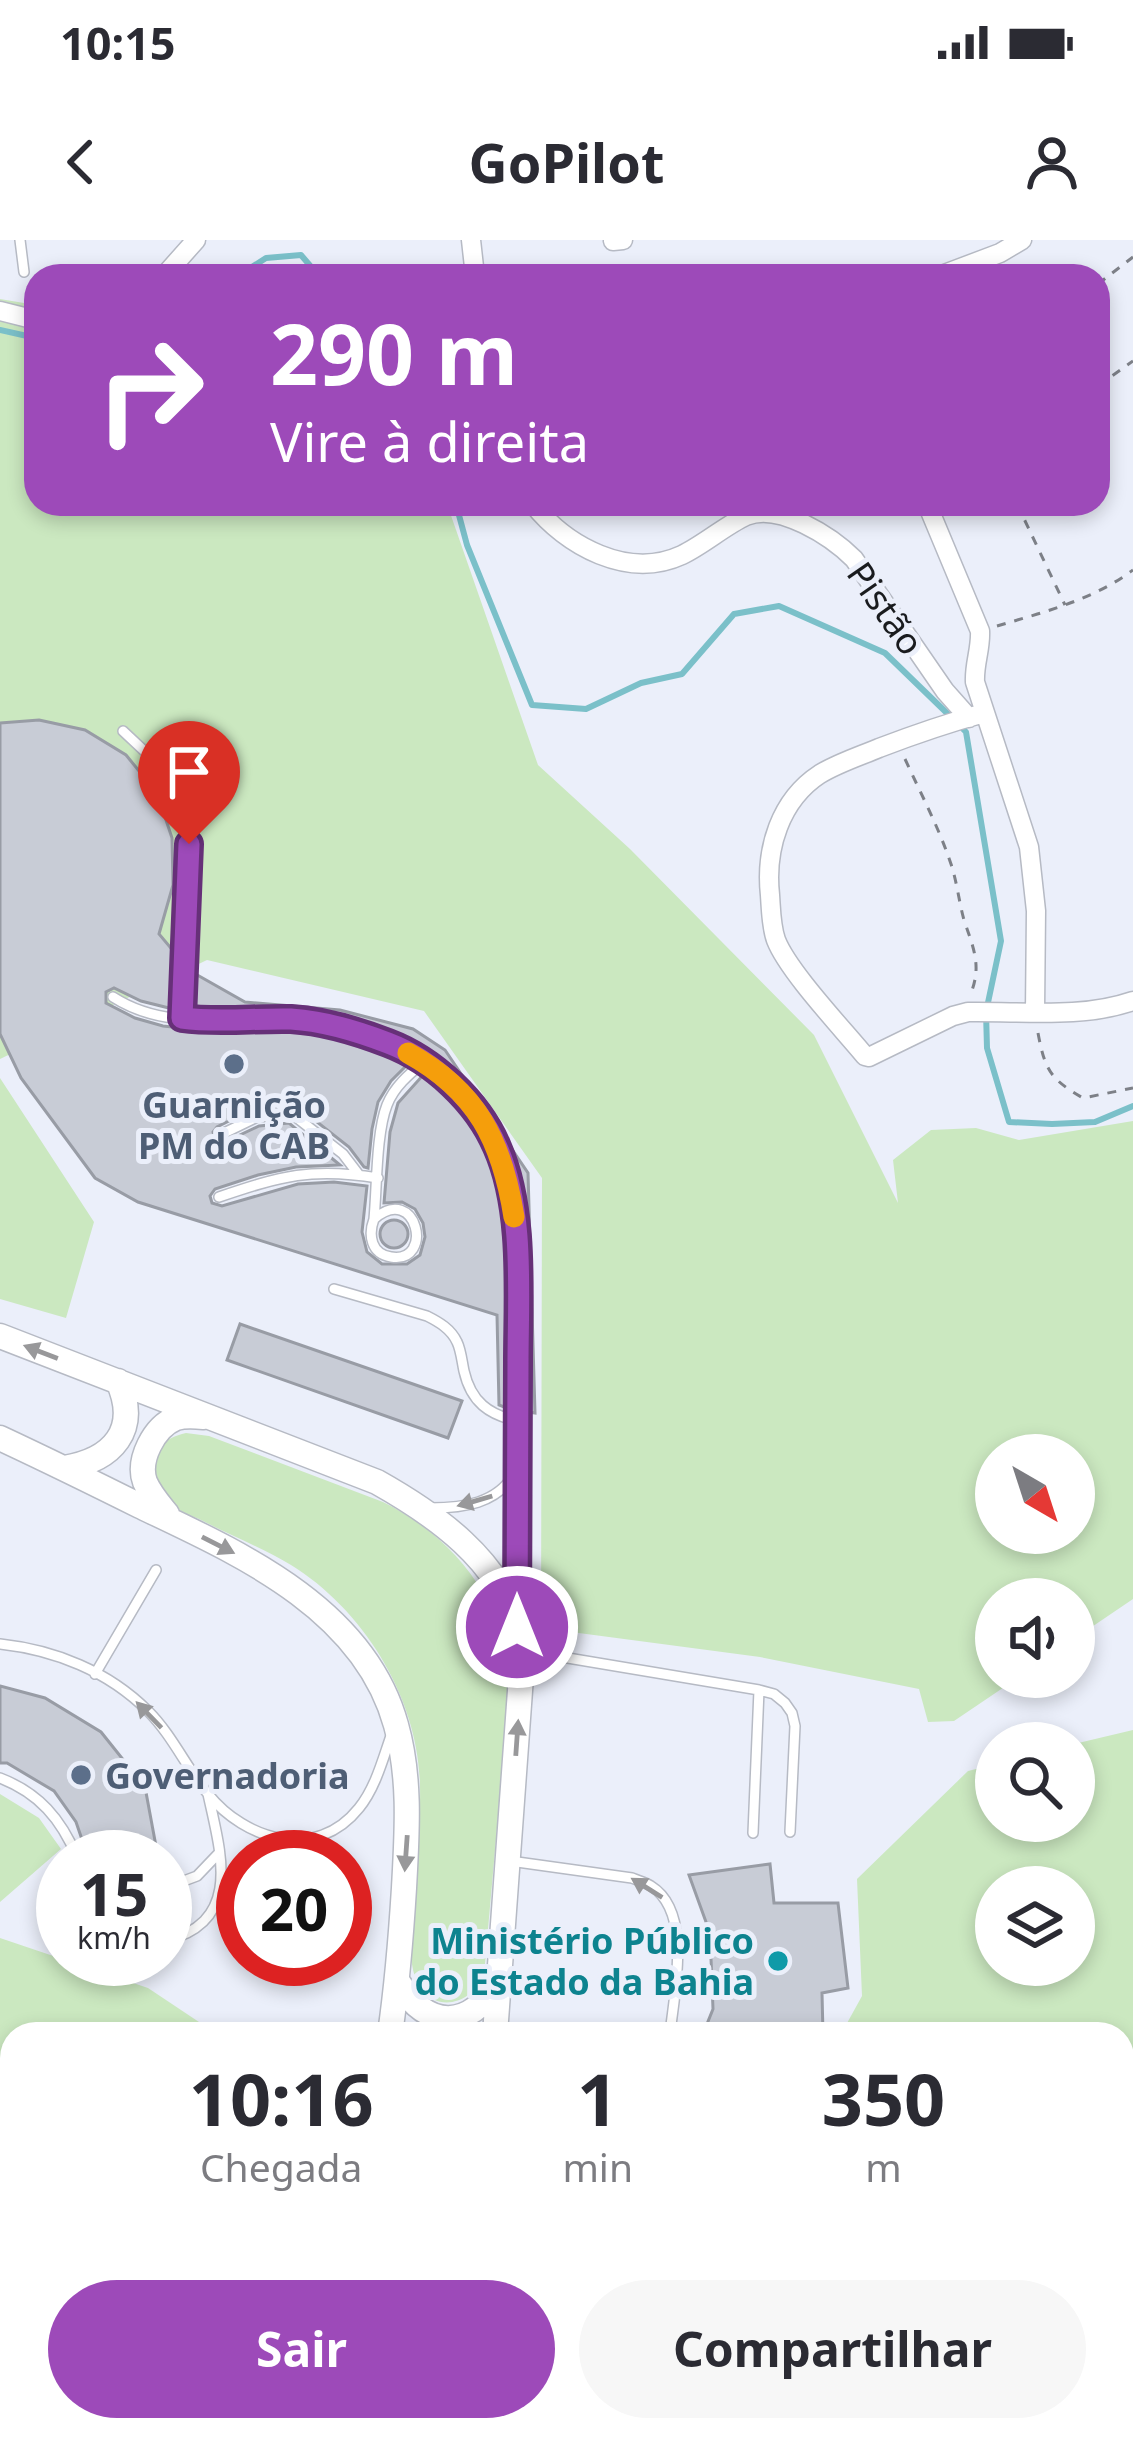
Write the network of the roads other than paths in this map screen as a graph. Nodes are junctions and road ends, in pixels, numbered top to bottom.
1 (20, 240) edge
2 (196, 240) edge
3 (623, 240) edge
4 (1022, 240) edge
5 (613, 241) edge
6 (175, 264) edge
7 (971, 264) edge
8 (24, 272) dead end
9 (544, 516) edge
10 (746, 516) edge
11 (777, 516) edge
12 (932, 516) edge
13 (976, 716) junction
14 (122, 731) dead end
15 (113, 997) dead end
16 (1133, 1001) edge
17 (1035, 1011) junction
18 (182, 1018) junction
19 (424, 1062) junction
20 (222, 1134) dead end
21 (358, 1175) junction
22 (378, 1178) junction
23 (219, 1197) dead end
24 (374, 1220) junction
25 (334, 1289) dead end
26 (0, 1336) edge
27 (118, 1382) junction
28 (213, 1418) junction
29 (518, 1421) junction
30 (0, 1438) edge
31 (64, 1468) junction
32 (518, 1469) junction
33 (420, 1508) junction
34 (174, 1522) junction
35 (156, 1570) dead end
36 (519, 1639) junction
37 (0, 1644) edge
38 (95, 1673) junction
39 (759, 1690) junction
40 (395, 1722) junction
41 (0, 1778) edge
42 (208, 1794) junction
43 (63, 1830) edge
44 (790, 1832) dead end
45 (753, 1834) dead end
46 (216, 1837) edge
47 (216, 1856) edge
48 (509, 1861) junction
49 (192, 1878) edge
50 (216, 1902) edge
51 (192, 1932) edge
52 (499, 1981) junction
53 (398, 1982) junction
54 (392, 2022) edge
55 (496, 2022) edge
56 (671, 2022) edge

1 - 8 lane
2 - 6 street
3 - 5 street
4 - 7 street
9 - 10 street, Pistão
11 - 13 street, Pistão
12 - 13 street
13 - 17 street
13 - 17 street
14 - 18 lane
15 - 18 lane
16 - 17 street
18 - 19 lane
19 - 22 lane
19 - 29 lane
20 - 21 lane
21 - 22 lane
21 - 23 lane
22 - 24 lane
24 - 24 lane
25 - 29 lane
27 -> 26 main road
27 - 28 main road
27 - 31 main road
28 - 33 main road
28 - 34 main road
29 - 32 lane
30 - 31 main road
31 - 34 main road
32 -> 33 lane
32 - 36 lane
33 - 36 main road
34 -> 40 main road
35 - 38 lane
36 - 39 lane
48 -> 36 main road
37 - 38 lane
42 -> 38 lane
39 - 44 lane
39 - 45 lane
40 - 42 lane
40 -> 53 main road
41 - 43 lane
42 - 46 lane
47 - 49 lane
48 - 52 main road
56 -> 48 lane
50 - 51 lane
52 - 53 main road
52 - 55 main road
53 - 54 main road

